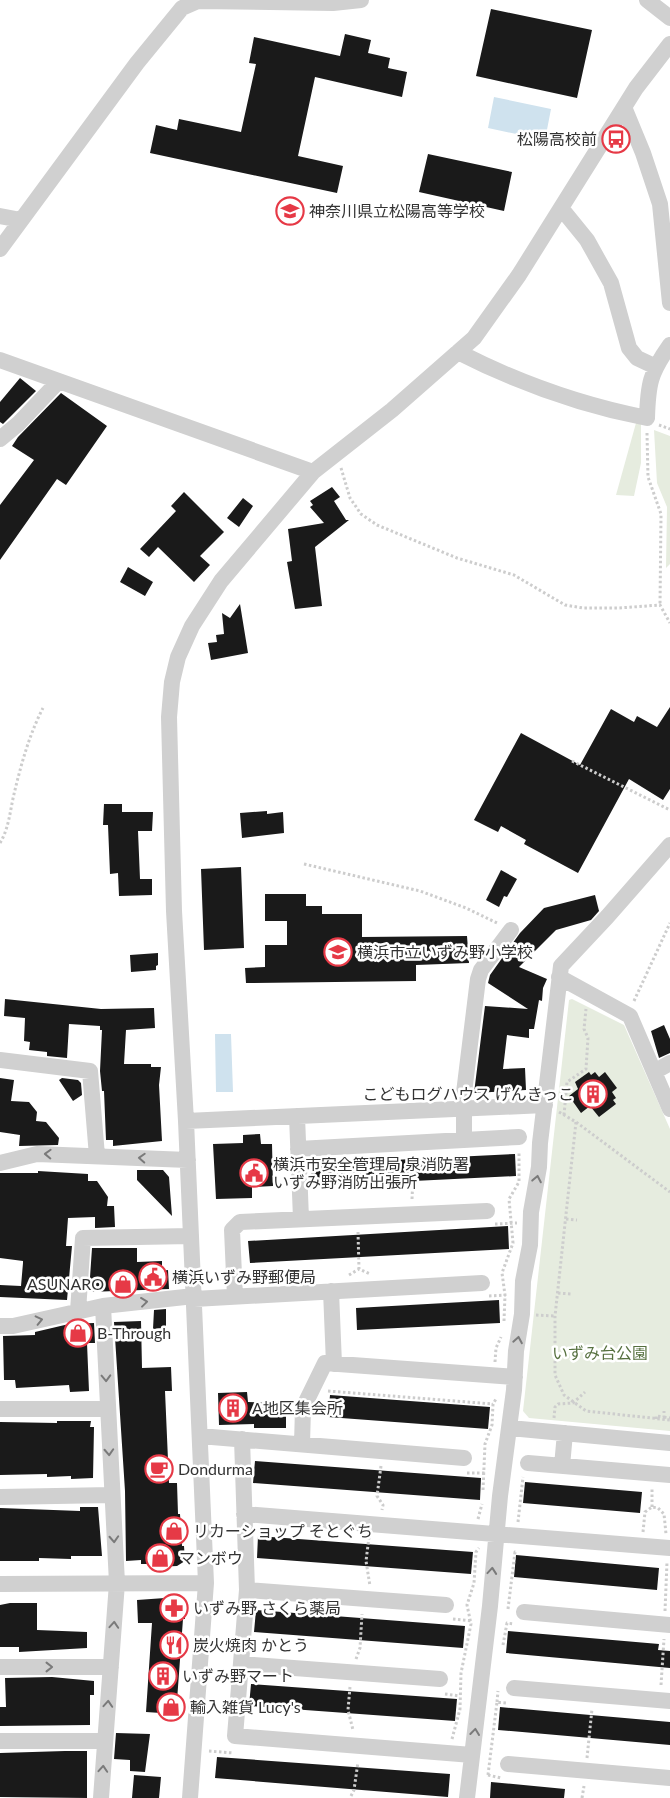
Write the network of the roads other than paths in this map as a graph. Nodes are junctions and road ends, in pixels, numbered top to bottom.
1 (361, 0) edge
2 (647, 0) edge
3 (670, 18) edge
4 (670, 44) edge
5 (624, 107) junction
6 (561, 208) junction
7 (0, 216) edge
8 (21, 220) junction
9 (0, 249) edge
10 (670, 303) edge
11 (670, 345) edge
12 (458, 352) junction
13 (0, 360) edge
14 (654, 366) junction
15 (58, 382) junction
16 (0, 439) edge
17 (313, 472) junction
18 (670, 845) edge
19 (511, 930) road end
20 (559, 977) junction
21 (0, 1060) edge
22 (670, 1063) edge
23 (654, 1072) junction
24 (545, 1105) junction
25 (463, 1108) junction
26 (670, 1108) edge
27 (297, 1116) junction
28 (186, 1121) junction
29 (519, 1137) road end
30 (464, 1140) junction
31 (298, 1148) junction
32 (97, 1156) junction
33 (188, 1160) junction
34 (0, 1163) edge
35 (488, 1211) dead end
36 (301, 1219) junction
37 (192, 1236) junction
38 (482, 1282) dead end
39 (331, 1291) junction
40 (194, 1297) junction
41 (235, 1297) junction
42 (103, 1306) junction
43 (78, 1311) junction
44 (0, 1326) edge
45 (334, 1364) junction
46 (503, 1376) junction
47 (0, 1409) edge
48 (107, 1409) junction
49 (510, 1428) junction
50 (559, 1433) junction
51 (200, 1436) junction
52 (242, 1439) junction
53 (670, 1443) edge
54 (302, 1444) junction
55 (464, 1458) dead end
56 (562, 1466) junction
57 (530, 1470) road end
58 (670, 1475) edge
59 (112, 1495) junction
60 (0, 1496) edge
61 (244, 1514) junction
62 (498, 1534) junction
63 (669, 1548) edge
64 (117, 1583) junction
65 (206, 1583) junction
66 (0, 1584) edge
67 (247, 1590) junction
68 (446, 1605) dead end
69 (521, 1618) road end
70 (667, 1629) edge
71 (241, 1664) junction
72 (0, 1667) edge
73 (110, 1667) junction
74 (440, 1679) dead end
75 (509, 1694) road end
76 (665, 1701) edge
77 (0, 1741) edge
78 (105, 1741) junction
79 (472, 1755) junction
80 (508, 1764) dead end
81 (670, 1778) edge
82 (101, 1798) edge
83 (190, 1798) edge
84 (467, 1798) edge

1 - 8 street
2 - 3 street
4 - 5 street
5 - 6 street
5 - 10 street
6 - 12 street
6 - 14 street
7 - 8 street
8 - 9 street
11 - 14 street
12 - 14 street
12 - 17 street
13 - 15 street
15 - 16 street
15 - 17 street
17 - 28 street
18 - 20 street
19 - 25 street
20 - 23 street
20 - 24 street
21 - 32 street
22 - 23 street
23 - 26 street
24 - 25 street
46 -> 24 street
25 - 27 street
25 - 30 street
27 - 28 street
27 - 31 street
28 - 33 street
29 - 30 street
30 - 31 street
31 - 36 street
33 -> 32 street
32 -> 34 street
33 - 37 street
35 - 36 street
36 - 41 street
37 - 40 street
37 - 43 street
38 - 39 street
39 - 41 street
39 - 45 street
40 - 41 street
42 -> 40 street
40 - 51 street
42 - 43 street
42 -> 48 street
44 -> 43 street
45 - 46 street
45 - 54 street
46 - 49 street
47 - 48 street
48 -> 59 street
49 - 50 street
49 - 62 street
50 - 53 street
50 - 56 street
51 - 52 street
51 - 65 street
52 - 54 street
52 - 61 street
54 - 55 street
56 - 57 street
56 - 58 street
59 - 60 street
59 -> 64 street
61 - 62 street
61 - 67 street
62 - 63 street
79 -> 62 street
64 - 65 street
64 - 66 street
73 -> 64 street
65 - 83 street
67 - 68 street
67 - 71 street
69 - 70 street
71 - 74 street
71 - 79 street
72 -> 73 street
78 -> 73 street
75 - 76 street
77 - 78 street
82 -> 78 street
79 - 84 street
80 - 81 street

